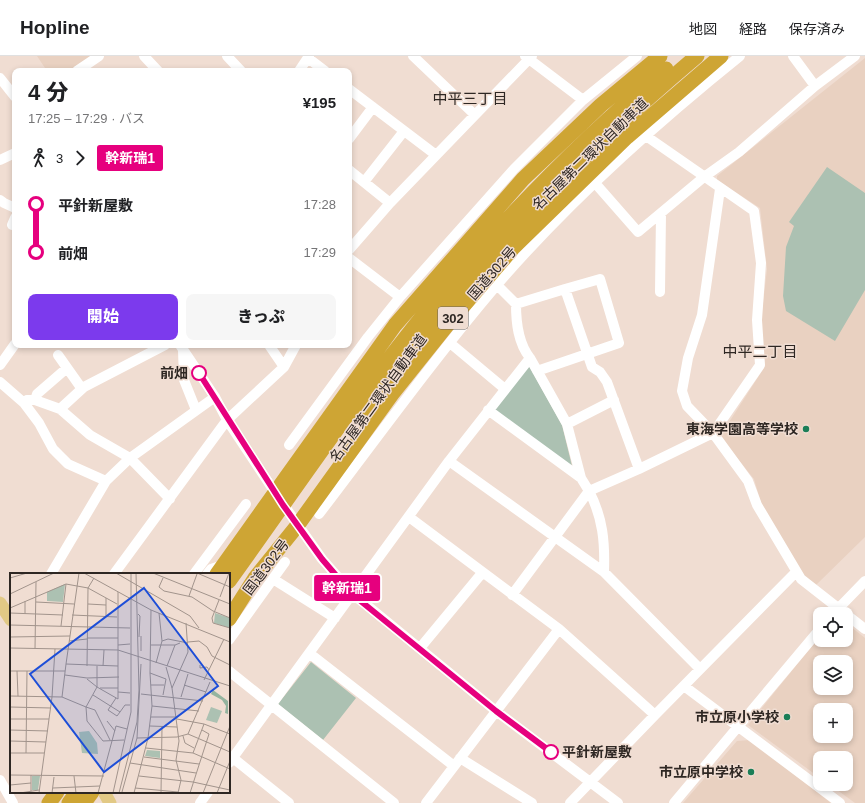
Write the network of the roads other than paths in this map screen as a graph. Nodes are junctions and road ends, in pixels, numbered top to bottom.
1 (99, 56) edge
2 (144, 56) edge
3 (228, 56) edge
4 (637, 56) edge
5 (660, 56) edge
6 (682, 56) edge
7 (698, 56) edge
8 (721, 56) edge
9 (740, 56) edge
10 (793, 56) edge
11 (855, 56) edge
12 (308, 57) edge
13 (529, 57) edge
14 (418, 58) edge
15 (82, 68) edge
16 (155, 68) edge
17 (238, 68) edge
18 (302, 68) edge
19 (321, 68) edge
20 (0, 78) edge
21 (814, 86) junction
22 (352, 91) edge
23 (12, 93) edge
24 (583, 100) junction
25 (373, 108) junction
26 (474, 115) junction
27 (404, 131) junction
28 (352, 135) edge
29 (646, 136) junction
30 (12, 154) edge
31 (436, 155) junction
32 (0, 160) edge
33 (352, 172) edge
34 (704, 177) junction
35 (364, 182) junction
36 (594, 183) junction
37 (720, 189) junction
38 (0, 200) edge
39 (390, 203) junction
40 (12, 206) edge
41 (661, 213) junction
42 (352, 247) edge
43 (352, 260) edge
44 (497, 285) junction
45 (565, 289) junction
46 (660, 292) dead end
47 (400, 297) junction
48 (516, 304) junction
49 (450, 343) junction
50 (12, 348) edge
51 (159, 348) edge
52 (181, 348) edge
53 (182, 348) edge
54 (271, 348) edge
55 (294, 348) edge
56 (588, 354) junction
57 (58, 355) dead end
58 (530, 358) junction
59 (0, 365) edge
60 (284, 367) junction
61 (67, 368) junction
62 (537, 371) junction
63 (0, 382) edge
64 (82, 389) junction
65 (505, 389) junction
66 (215, 397) junction
67 (35, 400) junction
68 (614, 400) junction
69 (24, 403) junction
70 (60, 409) junction
71 (196, 410) junction
72 (488, 410) junction
73 (310, 416) junction
74 (227, 420) junction
75 (567, 424) junction
76 (378, 425) junction
77 (713, 433) junction
78 (314, 436) junction
79 (289, 445) dead end
80 (130, 458) junction
81 (449, 461) junction
82 (639, 469) junction
83 (581, 478) junction
84 (106, 481) junction
85 (589, 491) junction
86 (276, 494) junction
87 (170, 499) junction
88 (246, 504) dead end
89 (318, 514) dead end
90 (409, 517) junction
91 (297, 526) junction
92 (555, 537) junction
93 (285, 562) dead end
94 (220, 570) edge
95 (604, 572) junction
96 (796, 572) junction
97 (52, 573) edge
98 (115, 573) edge
99 (195, 573) edge
100 (207, 573) edge
101 (482, 573) junction
102 (273, 579) junction
103 (230, 580) edge
104 (865, 581) edge
105 (352, 594) junction
106 (512, 595) junction
107 (230, 602) edge
108 (0, 603) edge
109 (832, 607) edge
110 (840, 607) edge
111 (10, 618) edge
112 (335, 618) junction
113 (853, 622) edge
114 (559, 629) junction
115 (865, 629) edge
116 (231, 631) edge
117 (813, 637) edge
118 (420, 648) junction
119 (309, 653) junction
120 (700, 669) junction
121 (230, 672) edge
122 (684, 686) junction
123 (271, 706) junction
124 (496, 711) junction
125 (655, 715) junction
126 (737, 725) junction
127 (231, 760) edge
128 (457, 762) junction
129 (0, 780) edge
130 (591, 782) junction
131 (76, 793) edge
132 (91, 793) edge
133 (100, 793) edge
134 (105, 793) edge
135 (207, 793) edge
136 (13, 803) edge
137 (69, 803) edge
138 (84, 803) edge
139 (93, 803) edge
140 (110, 803) edge
141 (200, 803) edge
142 (288, 803) edge
143 (394, 803) edge
144 (426, 803) edge
145 (532, 803) edge
146 (570, 803) edge
147 (618, 803) edge
148 (674, 803) edge
149 (840, 803) edge

1 - 15 street
2 - 16 street
3 - 17 street
4 - 24 street
5 - 78 highway, 302
6 - 103 highway, 名古屋第二環状自動車道
7 - 107 highway, 名古屋第二環状自動車道
8 - 76 highway, 国道302号 / 302
9 - 29 street
10 - 21 street
11 - 21 street
12 - 18 street
12 - 19 street
13 - 24 street
13 - 26 street
14 - 26 street
20 - 23 street
21 - 34 street
22 - 25 street
24 - 47 street
25 - 27 street
25 - 28 street
26 - 31 street
27 - 31 street
27 - 35 street
29 - 34 street
29 - 36 street
30 - 32 street
31 - 39 street
33 - 35 street
34 - 37 street
34 - 41 street
35 - 39 street
36 - 41 street
36 - 44 street
37 - 77 street
37 - 77 street
38 - 40 street
39 - 42 street
41 - 46 street
43 - 47 street
44 - 48 street
44 - 49 street
45 - 48 street
45 - 56 street
45 - 56 street
47 - 73 street
48 - 58 street
49 - 65 street
49 - 76 street
50 - 59 street
51 - 64 street
52 - 71 street
53 - 66 street
54 - 60 street
55 - 60 street
56 - 62 street
56 - 68 street
57 - 61 street
58 - 62 street
58 - 65 street
60 - 74 street
61 - 64 street
61 - 67 street
62 - 75 street
63 - 69 street
64 - 70 street
65 - 72 street
66 - 71 street
66 - 74 street
67 - 69 street
67 - 70 street
68 - 75 street
68 - 82 street
69 - 84 street
70 - 80 street
71 - 80 street
72 - 81 street
72 - 83 street
73 - 78 street
73 - 79 street
74 - 86 street
74 - 87 street
75 - 83 street
76 - 89 street
76 - 91 highway, 国道302号 / 302
77 - 82 street
77 - 96 street
78 - 86 highway, 302
80 - 84 street
80 - 87 street
81 - 90 street
81 - 92 street
82 - 85 street
83 - 85 street
84 - 97 street
85 - 92 street
85 - 95 street
86 - 91 street
86 - 94 highway, 302
87 - 98 street
88 - 99 street
90 - 101 street
90 - 105 street
91 - 105 street
91 - 116 highway, 国道302号 / 302
92 - 95 street
92 - 106 street
93 - 102 street
94 - 100 street
95 - 120 street
96 - 109 street
96 - 120 street
101 - 106 street
101 - 118 street
102 - 112 street
102 - 116 street
104 - 110 street
105 - 112 street
105 - 118 street
106 - 114 street
108 - 111 main road
112 - 119 street
113 - 115 street
114 - 124 street
114 - 125 street
117 - 126 street
118 - 124 street
119 - 123 street
119 - 128 street
120 - 122 street
121 - 123 street
122 - 125 street
122 - 126 street
123 - 127 street
123 - 143 street
124 - 128 street
124 - 130 street
125 - 130 street
126 - 148 street
126 - 149 street
127 - 142 street
128 - 144 street
128 - 145 street
129 - 136 street
130 - 146 street
130 - 147 street
131 - 137 highway
132 - 138 highway
133 - 139 highway
134 - 140 main road
135 - 141 street

